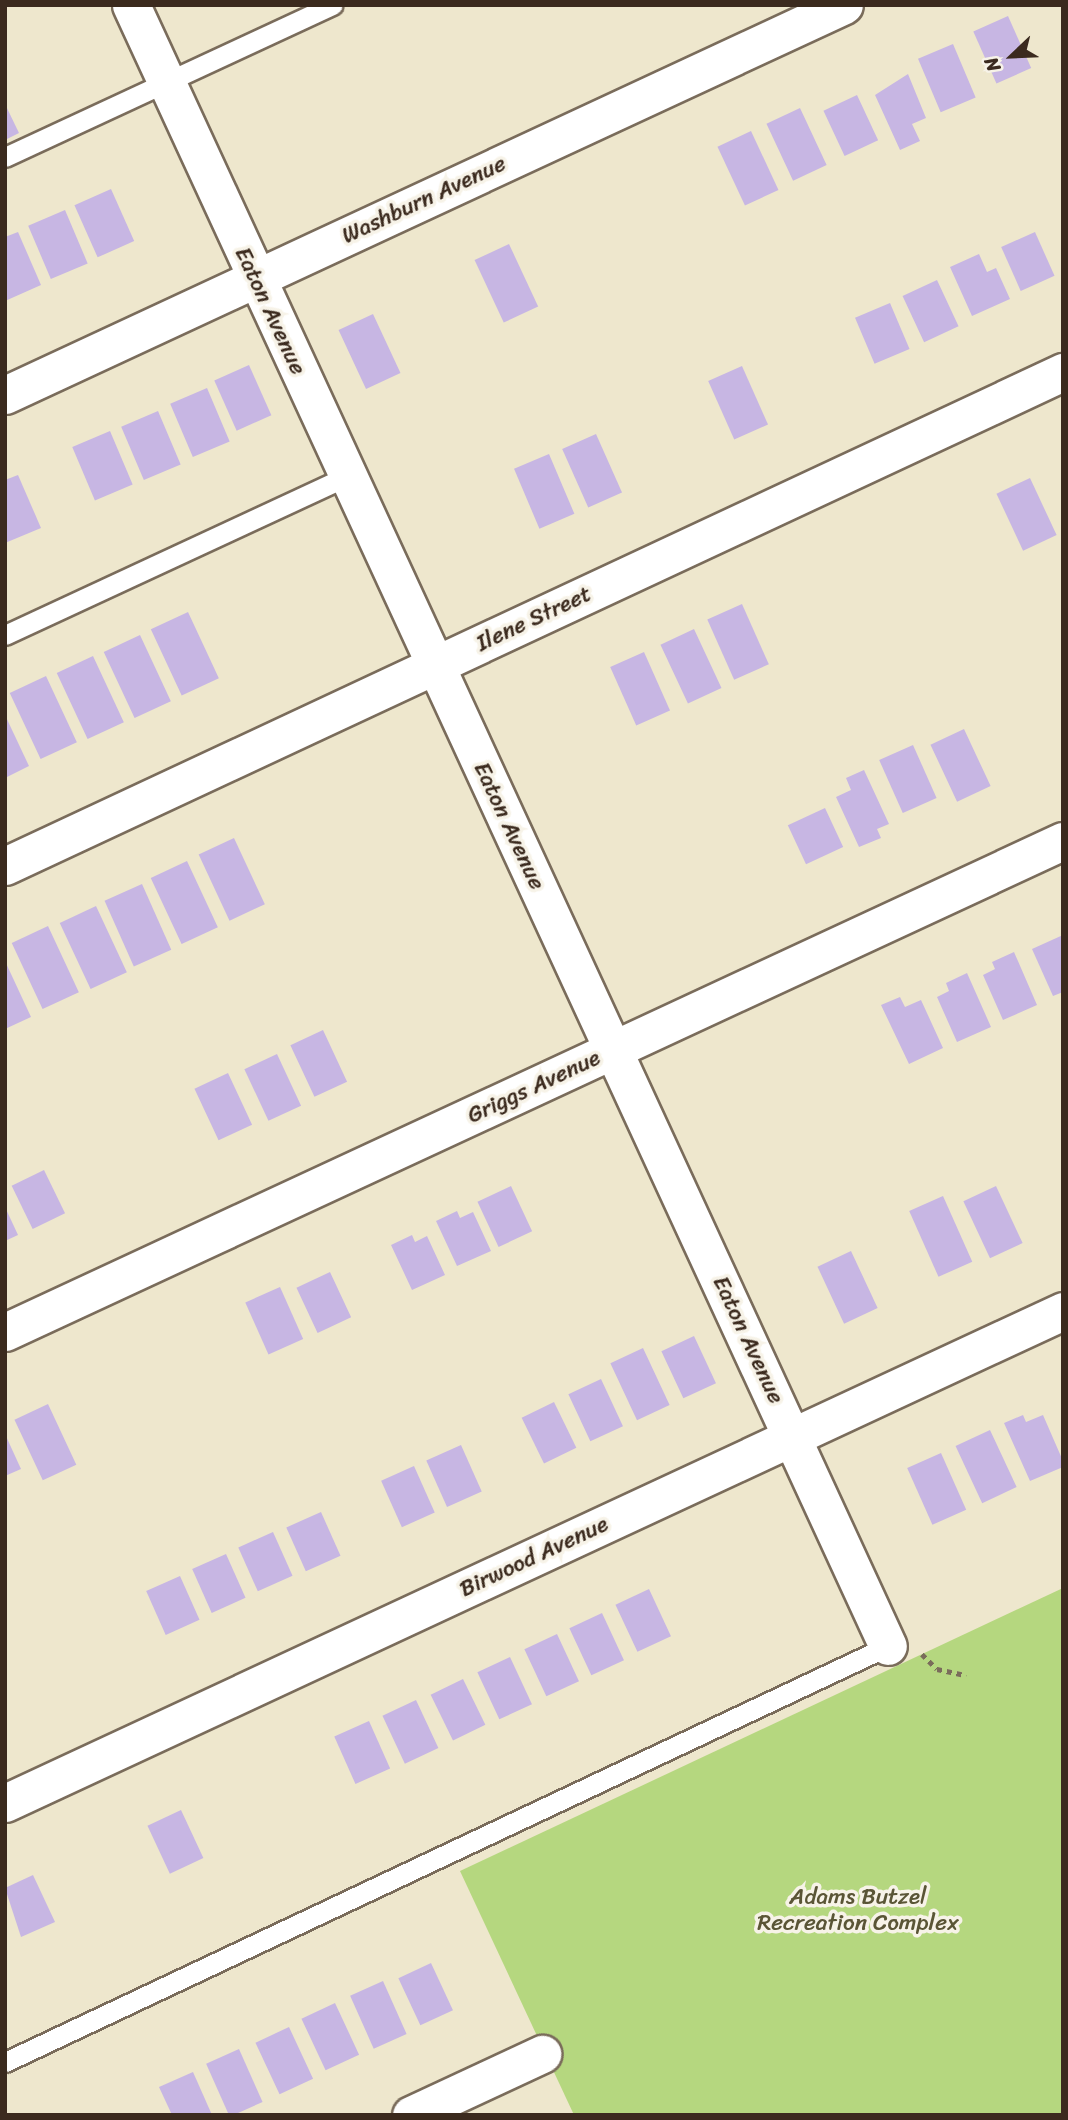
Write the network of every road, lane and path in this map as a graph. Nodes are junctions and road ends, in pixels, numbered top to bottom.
1 (131, 5) edge
2 (332, 5) edge
3 (844, 5) edge
4 (166, 83) junction
5 (5, 157) edge
6 (255, 278) junction
7 (1063, 372) edge
8 (5, 395) edge
9 (346, 477) junction
10 (5, 635) edge
11 (435, 665) junction
12 (1063, 841) edge
13 (5, 866) edge
14 (612, 1050) junction
15 (1063, 1311) edge
16 (5, 1332) edge
17 (794, 1437) junction
18 (888, 1646) junction
19 (966, 1675) dead end
20 (5, 1803) edge
21 (542, 2054) dead end
22 (5, 2062) edge
23 (411, 2115) edge

1 - 4 street, Eaton Avenue
2 - 4 lane
3 - 6 street, Washburn Avenue
4 - 5 lane
4 - 6 street, Eaton Avenue
6 - 8 street, Washburn Avenue
6 - 9 street, Eaton Avenue
7 - 11 street, Ilene Street
9 - 10 lane
9 - 11 street, Eaton Avenue
11 - 13 street, Ilene Street
11 - 14 street, Eaton Avenue
12 - 14 street, Griggs Avenue
14 - 16 street, Griggs Avenue
14 - 17 street, Eaton Avenue
15 - 17 street, Birwood Avenue
17 - 18 street, Eaton Avenue
17 - 20 street, Birwood Avenue
18 - 19 path
18 - 22 lane
21 - 23 street

